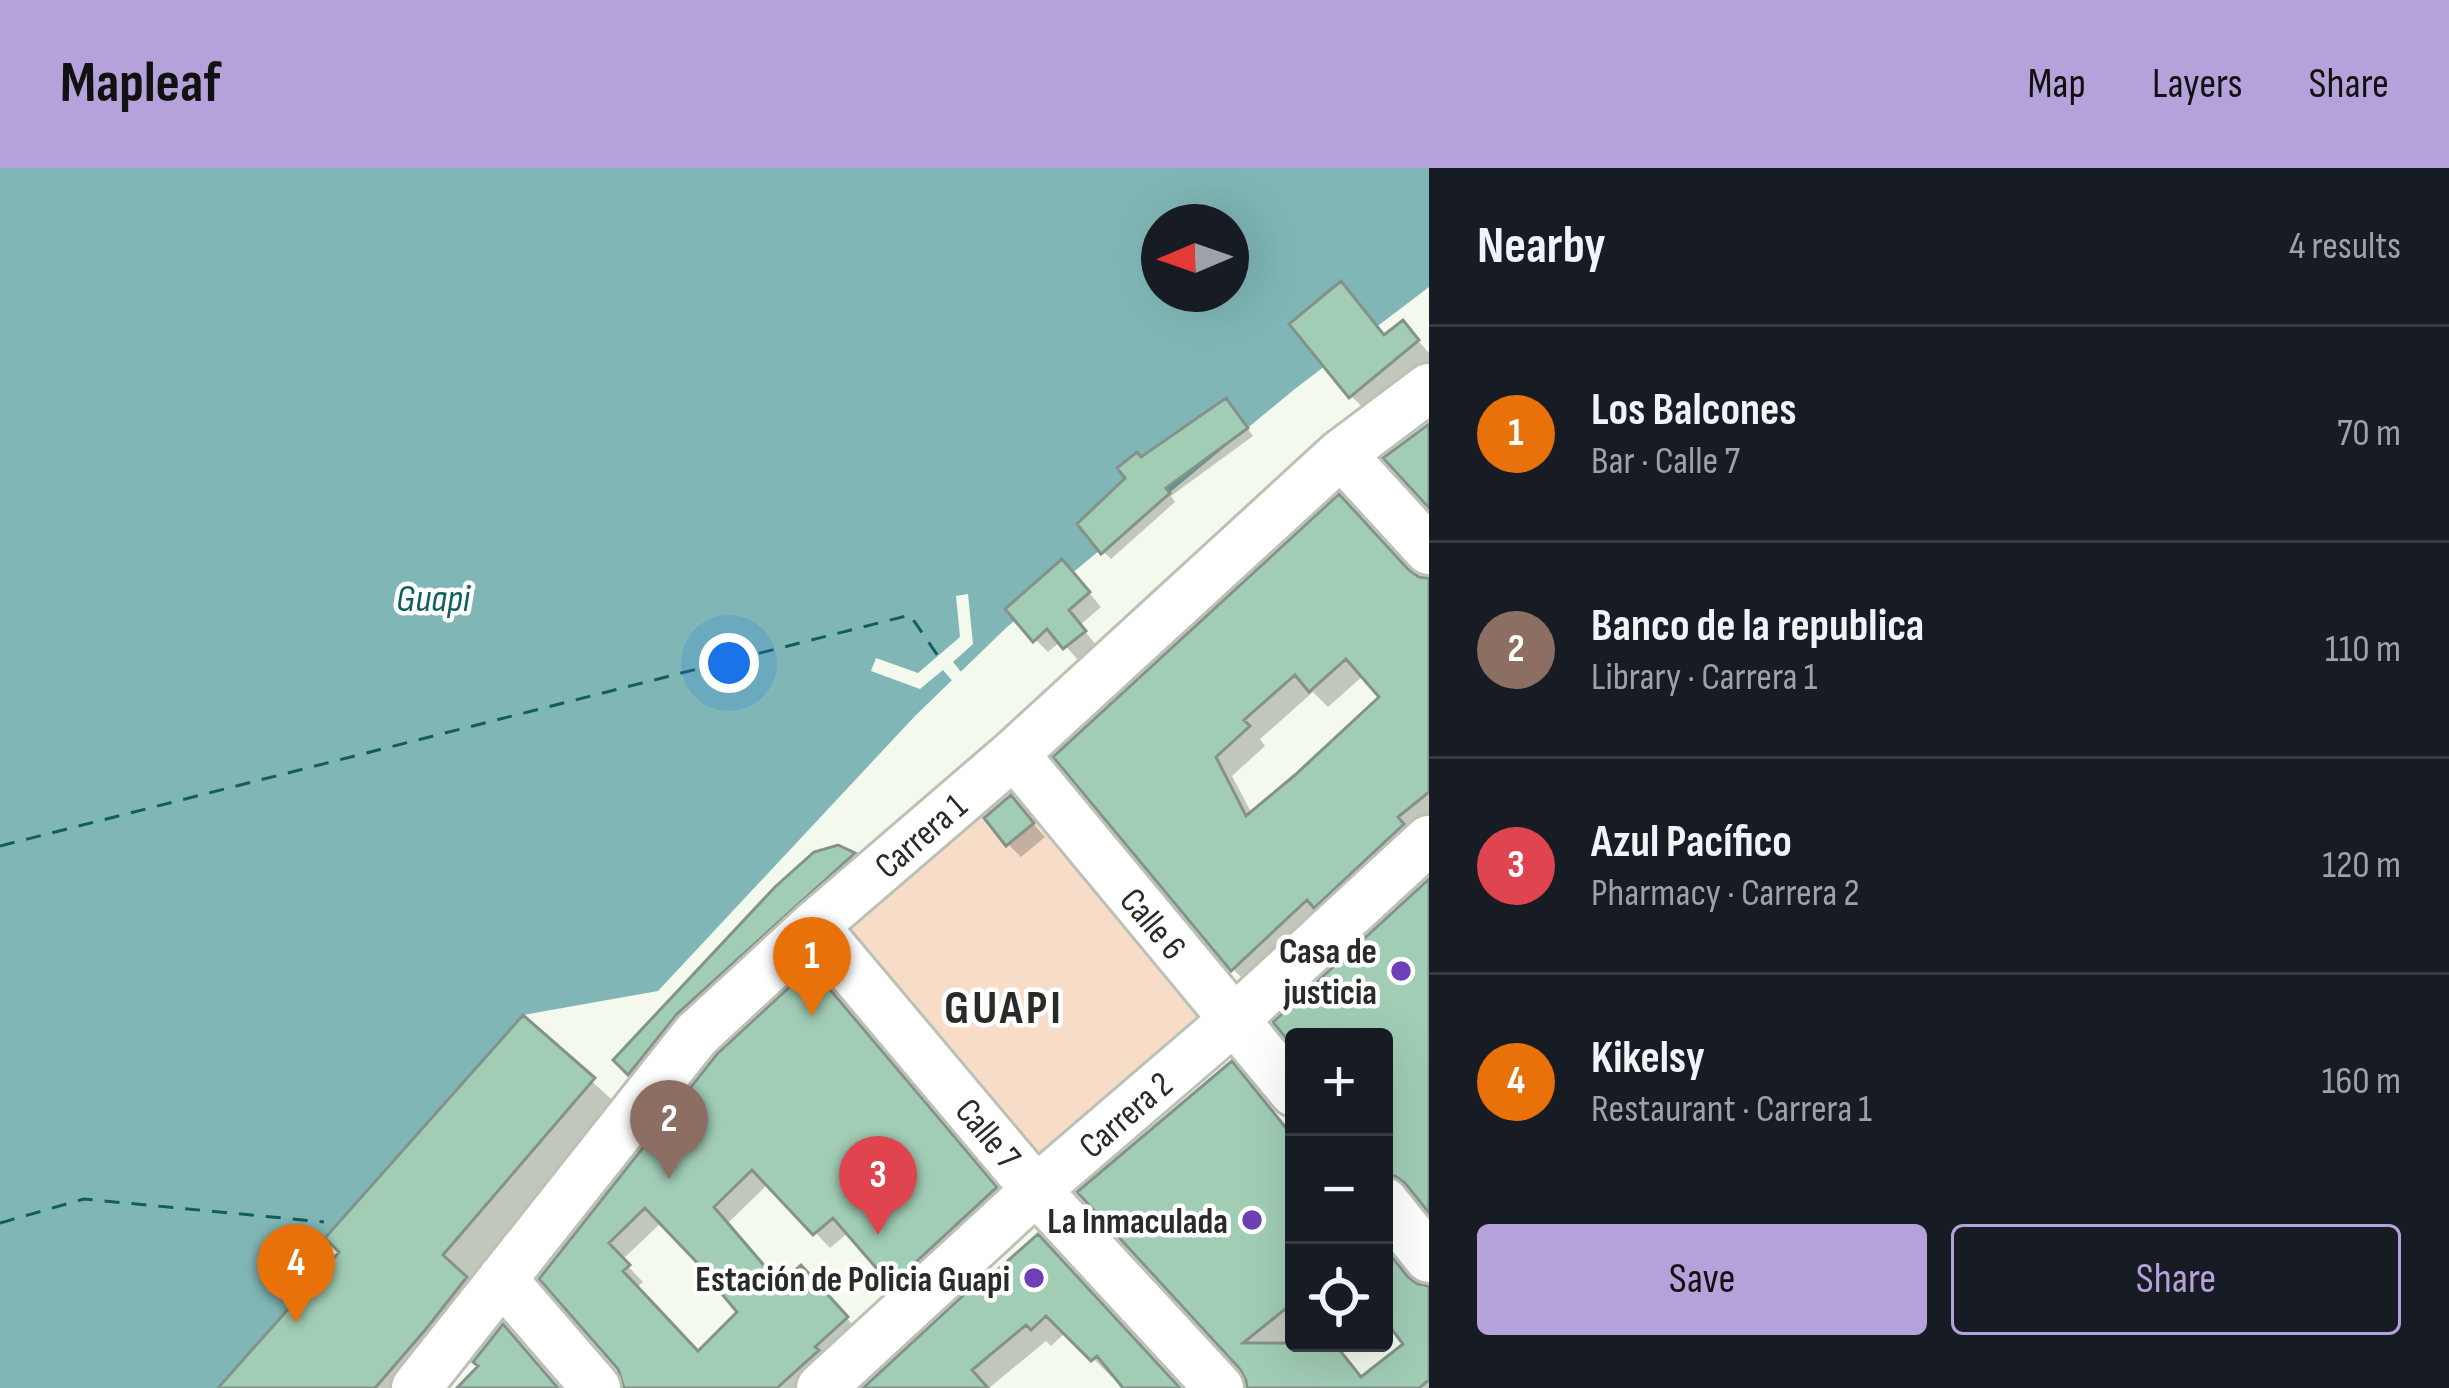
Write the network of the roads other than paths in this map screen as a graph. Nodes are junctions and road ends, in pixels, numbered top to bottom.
1 (1429, 388) edge
2 (1341, 454) junction
3 (1429, 550) edge
4 (1014, 754) junction
5 (1429, 840) edge
6 (814, 926) junction
7 (1235, 1019) junction
8 (1285, 1081) edge
9 (1036, 1190) junction
10 (1393, 1213) edge
11 (1429, 1258) edge
12 (502, 1280) junction
13 (416, 1388) edge
14 (596, 1388) edge
15 (821, 1388) edge
16 (1219, 1388) edge

1 - 2 street, Carrera 1
2 - 3 street
2 - 4 street, Carrera 1
4 - 6 street, Carrera 1
4 - 7 street, Calle 6
5 - 7 street, Carrera 2
6 - 9 street, Calle 7
6 - 12 street, Carrera 1
7 - 8 street, Calle 6
7 - 9 street, Carrera 2
9 - 15 street, Carrera 2
9 - 16 street, Calle 7
10 - 11 street
12 - 13 street, Carrera 1
12 - 14 street

